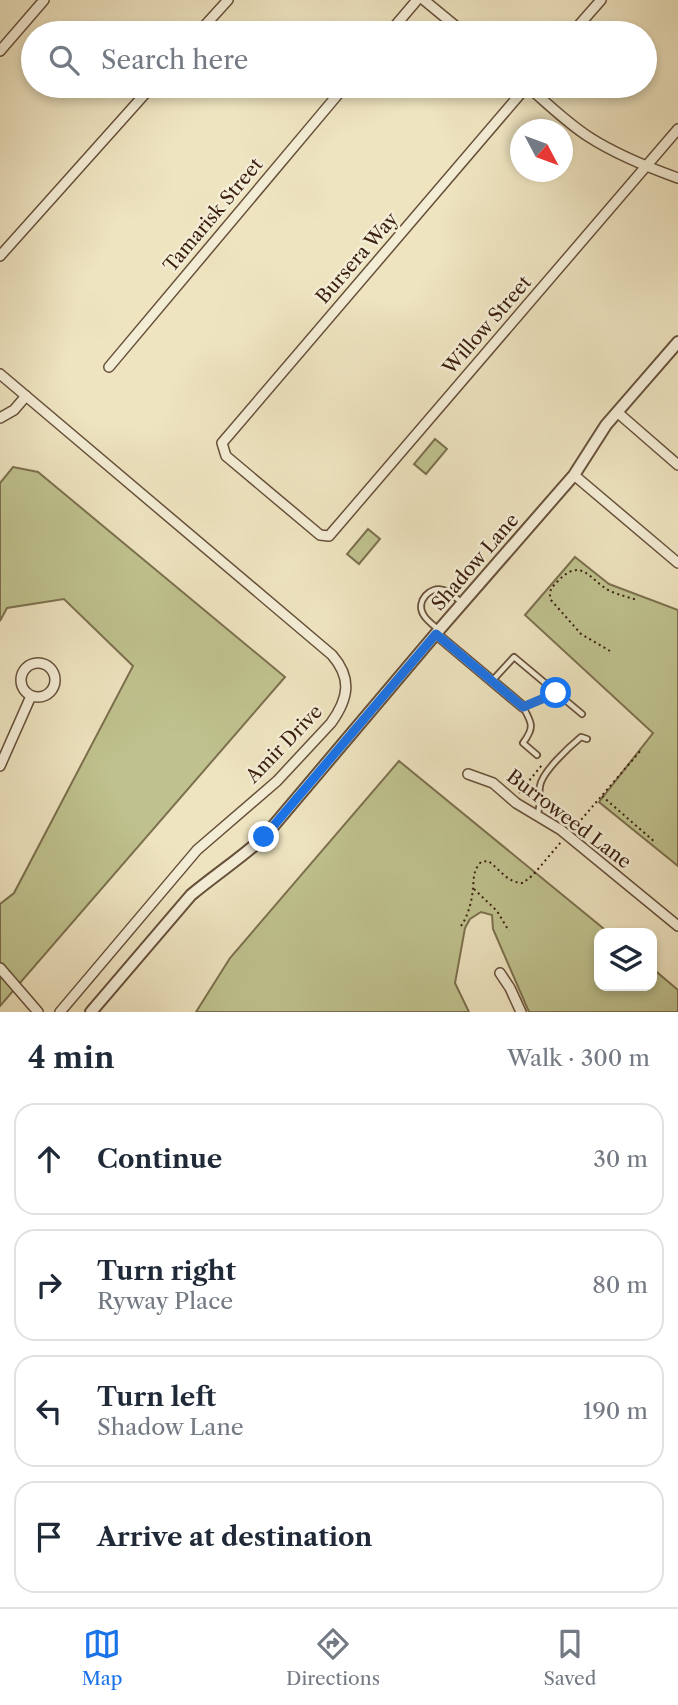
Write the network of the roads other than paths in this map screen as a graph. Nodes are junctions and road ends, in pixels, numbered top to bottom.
1 (44, 0) edge
2 (228, 0) edge
3 (417, 0) edge
4 (424, 0) edge
5 (601, 0) edge
6 (26, 21) edge
7 (209, 21) edge
8 (399, 21) edge
9 (449, 21) edge
10 (583, 21) edge
11 (21, 27) edge
12 (0, 51) edge
13 (141, 98) edge
14 (335, 98) edge
15 (517, 98) edge
16 (541, 98) edge
17 (678, 129) edge
18 (645, 167) junction
19 (678, 177) edge
20 (0, 256) edge
21 (678, 342) edge
22 (109, 367) dead end
23 (0, 374) edge
24 (26, 396) junction
25 (617, 412) junction
26 (0, 418) edge
27 (678, 465) edge
28 (574, 475) junction
29 (320, 535) joint
30 (678, 563) edge
31 (463, 603) junction
32 (438, 632) junction
33 (492, 681) junction
34 (556, 693) junction
35 (31, 696) dead end
36 (523, 707) junction
37 (582, 714) dead end
38 (587, 739) dead end
39 (537, 755) dead end
40 (0, 766) edge
41 (468, 774) dead end
42 (537, 815) junction
43 (678, 926) edge
44 (0, 968) edge
45 (500, 973) dead end
46 (38, 1012) edge
47 (60, 1012) edge
48 (92, 1012) edge
49 (521, 1012) edge

1 - 6 street
2 - 7 street
3 - 8 street
4 - 9 street
5 - 10 street
11 - 12 street
13 - 20 street
14 - 22 street, Tamarisk Street
15 - 29 street, Bursera Way
16 - 18 street
17 - 18 street, Willow Street
18 - 19 street
18 - 29 street, Willow Street
21 - 25 street, Shadow Lane
23 - 24 street, Amir Drive
24 - 26 street
24 - 47 street, Amir Drive
25 - 27 street
25 - 28 street, Shadow Lane
28 - 30 street
28 - 31 street, Shadow Lane
31 - 32 street, Shadow Lane
31 - 32 lane
32 - 33 street
32 - 48 street, Shadow Lane
33 - 34 lane
33 - 36 street
34 - 36 lane
34 - 37 lane
35 - 40 street
36 - 39 lane
38 - 42 lane
41 - 42 street, Burroweed Lane
42 - 43 street, Burroweed Lane
44 - 46 street
45 - 49 street

